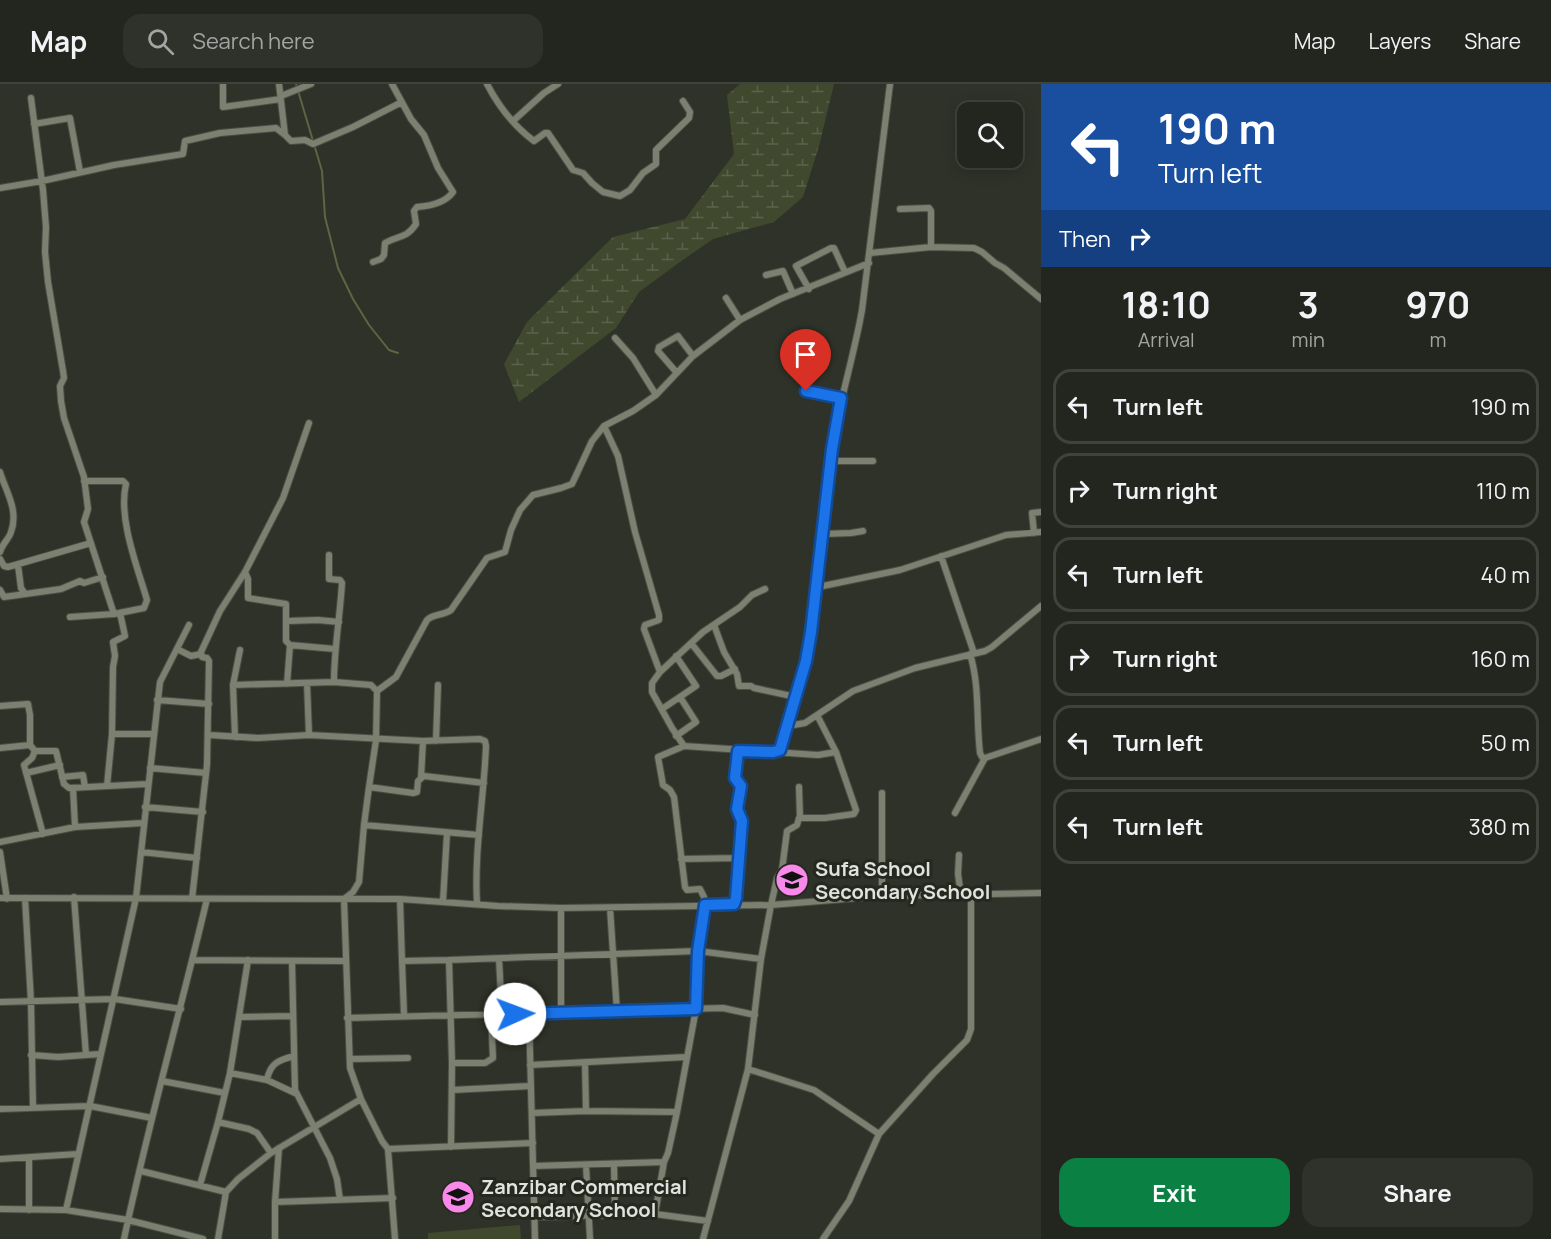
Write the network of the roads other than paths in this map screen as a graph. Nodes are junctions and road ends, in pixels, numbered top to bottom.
1 (223, 84) edge
2 (279, 84) edge
3 (311, 84) edge
4 (392, 84) edge
5 (488, 84) edge
6 (558, 84) edge
7 (890, 84) edge
8 (31, 98) dead end
9 (281, 98) junction
10 (683, 101) dead end
11 (402, 102) junction
12 (513, 121) junction
13 (34, 124) junction
14 (285, 135) junction
15 (80, 172) junction
16 (42, 181) junction
17 (0, 188) edge
18 (900, 209) dead end
19 (931, 247) junction
20 (870, 253) junction
21 (374, 262) dead end
22 (869, 263) junction
23 (796, 266) junction
24 (783, 271) junction
25 (845, 272) junction
26 (766, 275) dead end
27 (809, 288) junction
28 (793, 294) junction
29 (726, 298) dead end
30 (1041, 299) edge
31 (740, 320) junction
32 (615, 338) dead end
33 (693, 356) junction
34 (677, 373) junction
35 (806, 391) dead end
36 (656, 395) junction
37 (841, 398) junction
38 (309, 423) dead end
39 (604, 426) junction
40 (831, 461) junction
41 (873, 461) dead end
42 (0, 472) edge
43 (84, 481) junction
44 (1041, 512) edge
45 (863, 531) dead end
46 (1038, 532) edge
47 (823, 534) junction
48 (91, 543) junction
49 (0, 552) edge
50 (329, 555) dead end
51 (941, 556) junction
52 (0, 559) edge
53 (18, 565) junction
54 (245, 572) junction
55 (103, 577) junction
56 (818, 587) junction
57 (765, 589) dead end
58 (0, 590) edge
59 (25, 594) junction
60 (1041, 606) edge
61 (117, 613) junction
62 (70, 617) dead end
63 (287, 621) junction
64 (339, 622) junction
65 (714, 625) junction
66 (189, 626) dead end
67 (691, 643) junction
68 (290, 645) junction
69 (177, 649) junction
70 (335, 649) junction
71 (240, 650) dead end
72 (972, 653) junction
73 (201, 654) junction
74 (676, 656) junction
75 (735, 669) junction
76 (660, 672) junction
77 (334, 682) junction
78 (287, 684) junction
79 (307, 684) junction
80 (233, 685) junction
81 (438, 685) dead end
82 (377, 691) junction
83 (680, 697) junction
84 (796, 697) junction
85 (157, 700) junction
86 (209, 704) junction
87 (0, 706) edge
88 (662, 708) junction
89 (817, 715) junction
90 (788, 726) junction
91 (112, 734) junction
92 (154, 734) junction
93 (209, 735) junction
94 (309, 735) junction
95 (676, 736) junction
96 (235, 737) junction
97 (1041, 739) edge
98 (376, 740) junction
99 (423, 741) junction
100 (436, 741) junction
101 (30, 745) junction
102 (684, 746) junction
103 (0, 748) edge
104 (738, 751) junction
105 (35, 752) junction
106 (777, 752) junction
107 (836, 752) junction
108 (985, 758) junction
109 (60, 765) junction
110 (150, 768) junction
111 (26, 773) junction
112 (206, 773) junction
113 (62, 777) junction
114 (421, 778) junction
115 (484, 783) junction
116 (147, 784) junction
117 (106, 786) junction
118 (85, 787) junction
119 (369, 787) junction
120 (73, 788) junction
121 (799, 788) dead end
122 (882, 793) dead end
123 (145, 807) junction
124 (203, 812) junction
125 (955, 813) dead end
126 (799, 818) junction
127 (143, 824) junction
128 (364, 825) junction
129 (75, 826) junction
130 (447, 833) junction
131 (43, 834) junction
132 (479, 835) junction
133 (0, 842) edge
134 (0, 852) edge
135 (141, 852) junction
136 (959, 855) dead end
137 (197, 858) junction
138 (739, 858) junction
139 (681, 859) junction
140 (1041, 893) edge
141 (970, 895) junction
142 (882, 896) junction
143 (962, 896) junction
144 (74, 897) junction
145 (4, 898) edge
146 (25, 898) junction
147 (136, 898) junction
148 (192, 899) junction
149 (207, 899) junction
150 (344, 899) junction
151 (400, 899) junction
152 (443, 902) junction
153 (477, 903) junction
154 (734, 904) junction
155 (705, 905) junction
156 (771, 905) junction
157 (561, 908) junction
158 (610, 908) junction
159 (698, 951) junction
160 (612, 955) junction
161 (561, 957) junction
162 (499, 959) junction
163 (761, 959) junction
164 (192, 960) junction
165 (248, 960) junction
166 (449, 960) junction
167 (292, 961) junction
168 (346, 961) junction
169 (402, 961) junction
170 (115, 999) junction
171 (83, 1001) junction
172 (0, 1002) edge
173 (31, 1002) junction
174 (181, 1009) junction
175 (696, 1009) junction
176 (616, 1012) junction
177 (561, 1013) junction
178 (450, 1014) junction
179 (529, 1014) junction
180 (404, 1015) junction
181 (491, 1015) junction
182 (502, 1015) junction
183 (755, 1015) junction
184 (293, 1016) junction
185 (240, 1017) junction
186 (347, 1018) junction
187 (100, 1054) junction
188 (86, 1055) junction
189 (31, 1056) junction
190 (294, 1056) junction
191 (686, 1057) junction
192 (408, 1058) dead end
193 (350, 1059) junction
194 (452, 1063) junction
195 (585, 1063) junction
196 (530, 1065) junction
197 (748, 1069) junction
198 (230, 1073) junction
199 (267, 1080) junction
200 (162, 1081) junction
201 (531, 1086) junction
202 (452, 1090) junction
203 (225, 1093) junction
204 (297, 1095) junction
205 (361, 1099) junction
206 (90, 1106) junction
207 (33, 1108) junction
208 (0, 1109) edge
209 (586, 1111) junction
210 (677, 1112) junction
211 (532, 1113) junction
212 (152, 1118) junction
213 (219, 1122) junction
214 (313, 1127) junction
215 (879, 1134) junction
216 (533, 1143) junction
217 (451, 1147) junction
218 (279, 1148) junction
219 (388, 1149) junction
220 (272, 1153) junction
221 (78, 1154) junction
222 (29, 1158) junction
223 (0, 1159) edge
224 (664, 1162) junction
225 (614, 1164) junction
226 (586, 1165) junction
227 (533, 1166) junction
228 (141, 1171) junction
229 (200, 1185) junction
230 (226, 1192) junction
231 (393, 1198) junction
232 (340, 1200) junction
233 (275, 1202) junction
234 (0, 1209) edge
235 (29, 1210) junction
236 (66, 1210) junction
237 (655, 1214) junction
238 (615, 1215) junction
239 (535, 1217) junction
240 (589, 1217) junction
241 (128, 1220) junction
242 (708, 1221) junction
243 (124, 1239) edge
244 (203, 1239) edge
245 (218, 1239) edge
246 (275, 1239) edge
247 (395, 1239) edge
248 (535, 1239) edge
249 (590, 1239) edge
250 (703, 1239) edge
251 (823, 1239) edge

1 - 9 street
2 - 9 street
3 - 9 street
4 - 11 street
5 - 12 street
6 - 12 street
7 - 20 street
8 - 13 street
9 - 14 street
10 - 12 street
11 - 14 street
11 - 21 street
13 - 15 street
13 - 16 street
14 - 15 street
15 - 16 street
16 - 17 street
16 - 43 street
18 - 19 street
19 - 20 street
19 - 30 street
20 - 22 street
22 - 25 street
22 - 37 street
23 - 24 street
23 - 25 street
23 - 27 street
24 - 26 street
24 - 28 street
25 - 27 street
27 - 28 street
28 - 31 street
29 - 31 street
31 - 33 street
32 - 36 street
33 - 34 street
33 - 34 street
34 - 36 street
35 - 37 street
36 - 39 street
37 - 40 street
38 - 54 street
39 - 76 street
39 - 82 street
40 - 41 street
40 - 47 street
42 - 49 street
43 - 48 street
43 - 61 street
44 - 46 street
45 - 47 street
46 - 51 street
47 - 56 street
48 - 53 street
48 - 55 street
50 - 64 street
51 - 56 street
51 - 72 street
52 - 53 street
53 - 59 street
54 - 63 street
54 - 73 street
55 - 59 street
55 - 61 street
56 - 84 street
57 - 65 street
58 - 59 street
60 - 72 street
61 - 62 street
61 - 91 street
63 - 64 street
63 - 68 street
64 - 70 street
65 - 67 street
65 - 75 street
66 - 69 street
67 - 74 street
67 - 75 street
68 - 70 street
68 - 78 street
69 - 73 street
69 - 85 street
70 - 77 street
71 - 80 street
72 - 89 street
72 - 108 street
73 - 86 street
74 - 76 street
74 - 83 street
75 - 84 street
76 - 88 street
77 - 79 street
77 - 82 street
78 - 79 street
78 - 80 street
79 - 94 street
80 - 96 street
81 - 100 street
82 - 98 street
83 - 88 street
83 - 95 street
84 - 90 street
85 - 86 street
85 - 92 street
86 - 93 street
87 - 101 street
88 - 95 street
89 - 90 street
89 - 107 street
90 - 106 street
91 - 92 street
91 - 117 street
92 - 110 street
93 - 96 street
93 - 112 street
94 - 96 street
94 - 98 street
95 - 102 street
97 - 108 street
98 - 99 street
98 - 119 street
99 - 100 street
99 - 114 street
100 - 115 street
101 - 103 street
101 - 105 street
102 - 104 street
102 - 139 street
104 - 106 street
104 - 138 street
105 - 109 street
105 - 111 street
106 - 107 street
107 - 126 street
108 - 125 street
109 - 111 street
109 - 113 street
110 - 112 street
110 - 116 street
111 - 131 street
112 - 124 street
113 - 118 street
113 - 120 street
114 - 115 street
114 - 119 street
115 - 132 street
116 - 117 street
116 - 123 street
117 - 118 street
118 - 120 street
119 - 128 street
120 - 129 street
121 - 126 street
122 - 142 street
123 - 124 street
123 - 127 street
124 - 137 street
126 - 156 street
127 - 129 street
127 - 135 street
128 - 130 street
128 - 150 street
129 - 131 street
130 - 132 street
130 - 152 street
131 - 133 street
132 - 153 street
134 - 145 street
135 - 137 street
135 - 147 street
136 - 143 street
137 - 148 street
138 - 139 street
138 - 154 street
139 - 155 street
140 - 141 street
141 - 143 street
141 - 215 street
142 - 143 street
142 - 156 street
144 - 146 street
144 - 147 street
144 - 171 street
145 - 146 street
146 - 173 street
147 - 148 street
147 - 170 street
148 - 149 street
149 - 150 street
149 - 164 street
150 - 151 street
150 - 168 street
151 - 152 street
151 - 169 street
152 - 153 street
153 - 157 street
154 - 155 street
154 - 156 street
155 - 158 street
155 - 159 street
156 - 163 street
157 - 158 street
157 - 161 street
158 - 160 street
159 - 160 street
159 - 163 street
159 - 175 street
160 - 161 street
160 - 176 street
161 - 162 street
161 - 177 street
162 - 166 street
162 - 182 street
163 - 183 street
164 - 165 street
164 - 174 street
165 - 167 street
165 - 185 street
166 - 169 street
166 - 178 street
167 - 168 street
167 - 184 street
168 - 186 street
169 - 180 street
170 - 171 street
170 - 174 street
170 - 187 street
171 - 173 street
171 - 188 street
172 - 173 street
173 - 189 street
174 - 200 street
175 - 176 street
175 - 183 street
175 - 191 street
176 - 177 street
177 - 179 street
178 - 180 street
178 - 181 street
178 - 194 street
179 - 182 street
179 - 196 street
180 - 186 street
181 - 182 street
181 - 194 street
183 - 197 street
184 - 185 street
184 - 190 street
185 - 198 street
186 - 193 street
187 - 188 street
187 - 206 street
188 - 189 street
189 - 207 street
190 - 199 street
190 - 204 street
191 - 195 street
191 - 210 street
192 - 193 street
193 - 205 street
194 - 202 street
195 - 196 street
195 - 209 street
196 - 201 street
197 - 215 street
197 - 242 street
198 - 199 street
198 - 203 street
199 - 204 street
200 - 203 street
200 - 212 street
201 - 202 street
201 - 211 street
202 - 217 street
203 - 213 street
204 - 214 street
205 - 214 street
205 - 219 street
206 - 207 street
206 - 212 street
206 - 221 street
207 - 208 street
209 - 210 street
209 - 211 street
210 - 224 street
211 - 216 street
212 - 228 street
213 - 220 street
213 - 229 street
214 - 218 street
214 - 232 street
215 - 251 street
216 - 217 street
216 - 227 street
217 - 219 street
218 - 220 street
218 - 233 street
219 - 231 street
220 - 230 street
221 - 222 street
221 - 236 street
222 - 223 street
222 - 235 street
224 - 225 street
224 - 237 street
225 - 226 street
225 - 238 street
226 - 227 street
226 - 240 street
227 - 239 street
228 - 229 street
228 - 241 street
229 - 230 street
230 - 245 street
231 - 232 street
231 - 247 street
232 - 233 street
233 - 246 street
234 - 235 street
235 - 236 street
236 - 241 street
237 - 238 street
237 - 242 street
238 - 240 street
239 - 240 street
239 - 248 street
240 - 249 street
241 - 243 street
241 - 244 street
242 - 250 street

